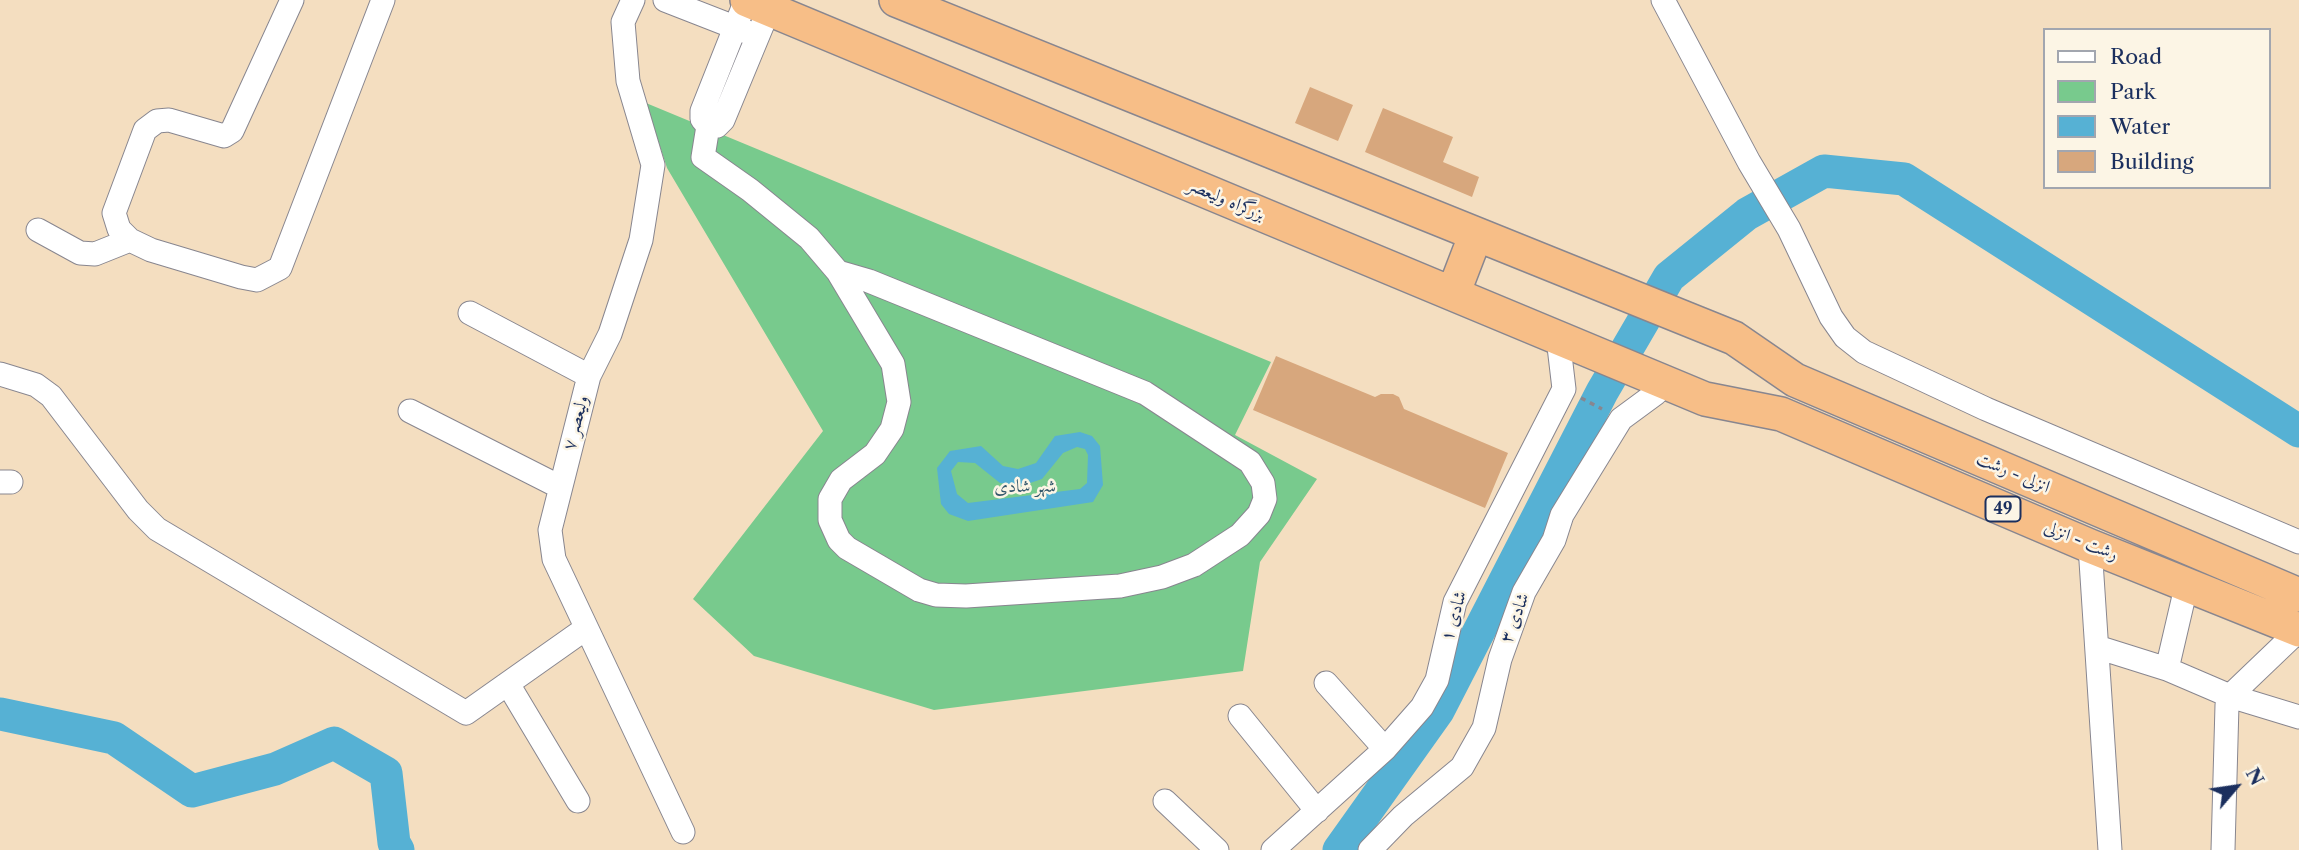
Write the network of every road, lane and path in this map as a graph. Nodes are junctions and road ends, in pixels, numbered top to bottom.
1 (292, 0) edge
2 (383, 0) edge
3 (633, 0) edge
4 (665, 0) edge
5 (896, 0) edge
6 (1663, 0) edge
7 (751, 15) edge
8 (38, 230) dead end
9 (1476, 234) junction
10 (130, 240) junction
11 (838, 272) junction
12 (1453, 294) junction
13 (470, 313) dead end
14 (1564, 341) junction
15 (0, 374) edge
16 (589, 376) junction
17 (1661, 381) junction
18 (1564, 388) junction
19 (1705, 400) joint
20 (410, 411) dead end
21 (1621, 419) junction
22 (560, 487) junction
23 (2299, 542) edge
24 (2090, 546) junction
25 (2187, 583) junction
26 (2299, 595) edge
27 (585, 629) junction
28 (2299, 630) edge
29 (2097, 647) junction
30 (2167, 669) junction
31 (1326, 683) dead end
32 (508, 684) junction
33 (2230, 696) junction
34 (1240, 716) dead end
35 (2299, 718) edge
36 (1385, 749) junction
37 (578, 801) dead end
38 (1165, 801) dead end
39 (1317, 811) junction
40 (683, 832) dead end
41 (1217, 850) edge
42 (1273, 850) edge
43 (1370, 850) edge
44 (2110, 850) edge
45 (2223, 850) edge

1 - 10 street
2 - 10 street
3 - 16 street, ولیعصر ۷
4 - 7 street
5 - 9 highway
6 - 23 street
7 - 11 street
7 - 12 highway, بزرگراه ولیعصر
8 - 10 street
9 - 12 highway
9 - 26 highway, انزلی - رشت / 49
11 - 11 street
12 - 14 highway, بزرگراه ولیعصر
13 - 16 street
14 - 17 highway, بزرگراه ولیعصر
14 - 18 street
15 - 32 street
16 - 22 street, ولیعصر ۷
17 - 19 highway, بزرگراه ولیعصر
17 - 21 street, شادی ۳
18 - 21 path
18 - 36 street, شادی ۱
19 - 24 highway, رشت - انزلی / 49
20 - 22 street
21 - 43 street, شادی ۳
22 - 27 street, ولیعصر ۷
24 - 25 highway, رشت - انزلی / 49
24 - 29 street
25 - 28 highway, رشت - انزلی / 49
25 - 30 street
27 - 32 street
27 - 40 street, ولیعصر ۷
28 - 33 street
29 - 30 street
29 - 44 street
30 - 33 street
31 - 36 street
32 - 37 street
33 - 35 street
33 - 45 street
34 - 39 street
36 - 39 street, شادی ۱
38 - 41 street
39 - 42 street, شادی ۱

